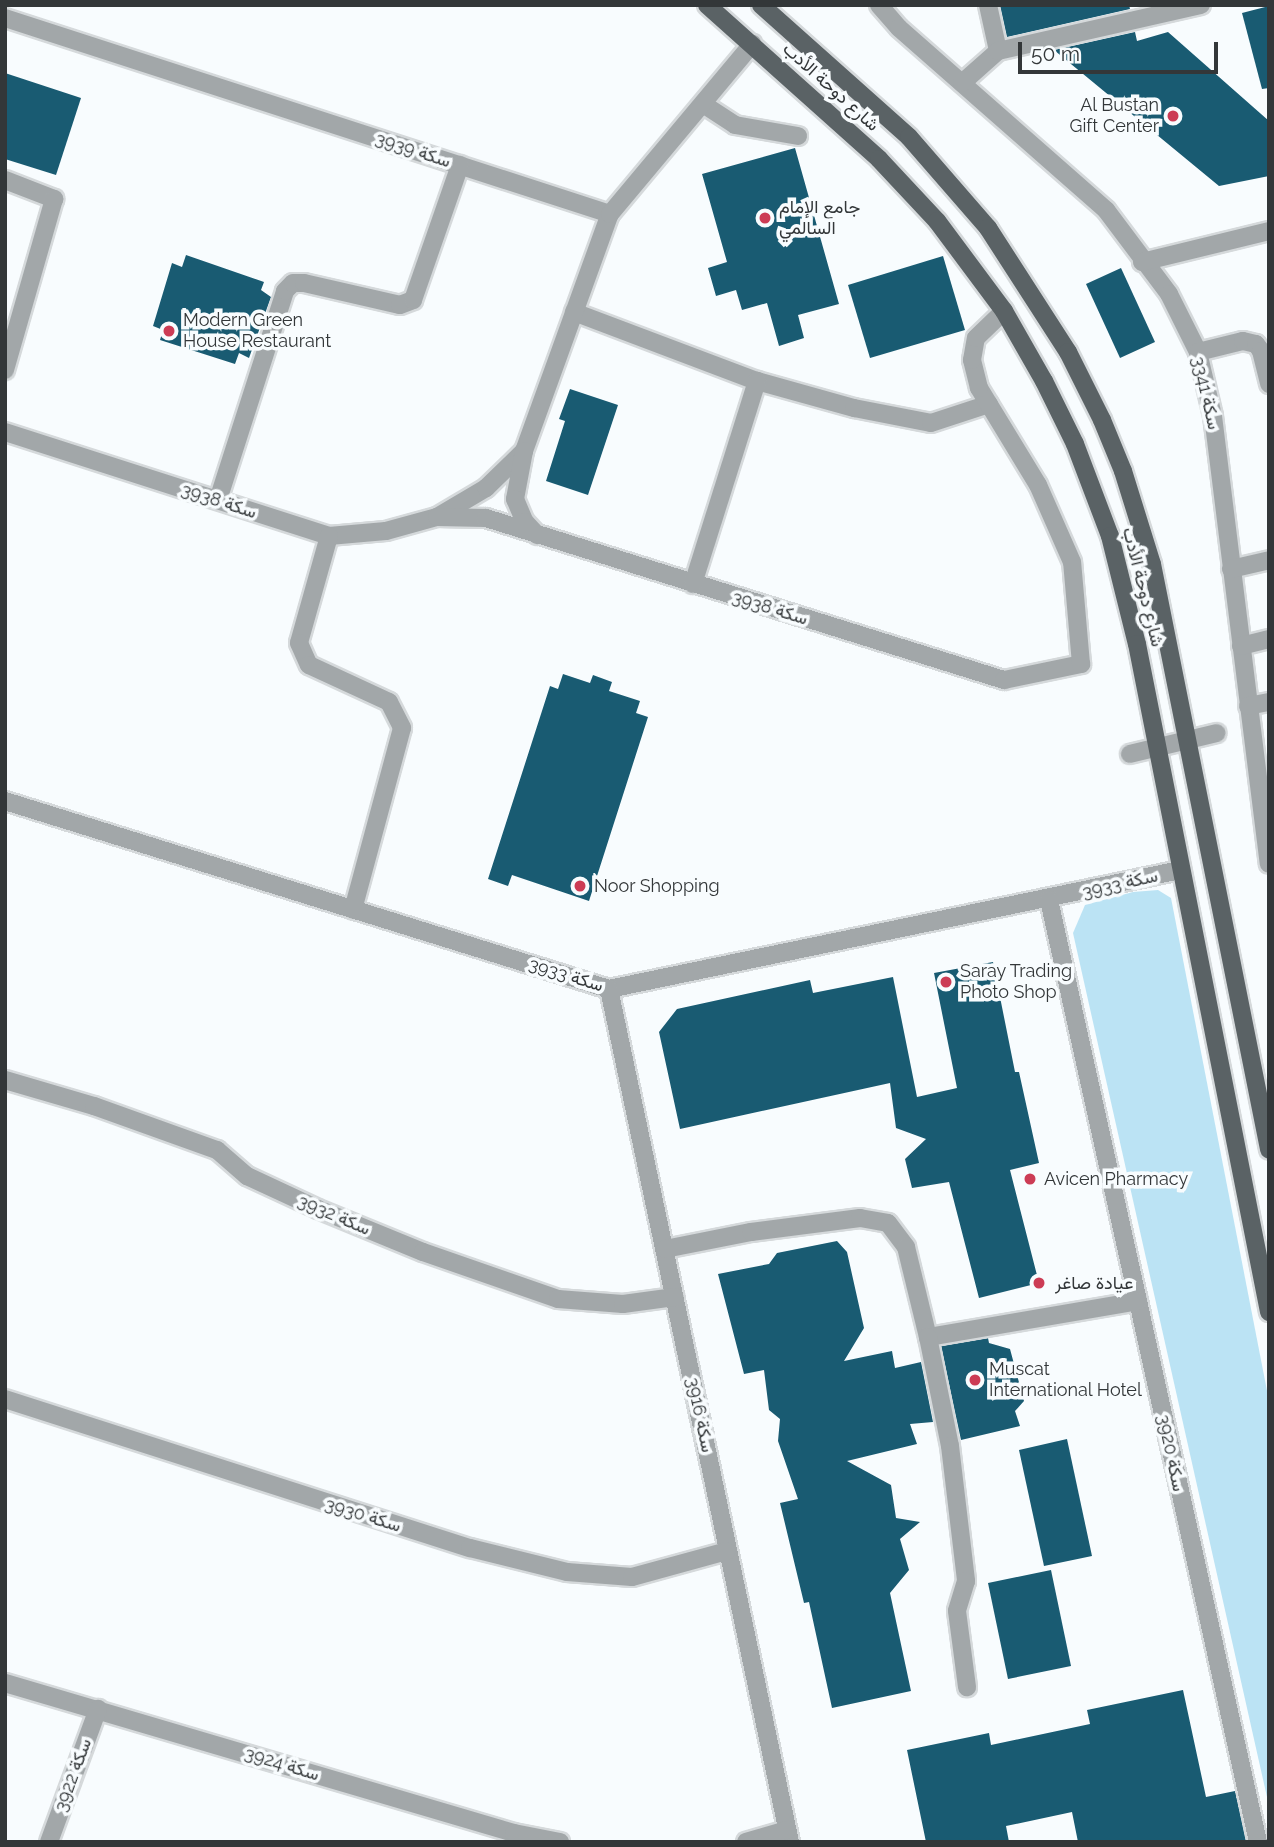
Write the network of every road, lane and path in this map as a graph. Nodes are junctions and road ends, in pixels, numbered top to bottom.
1 (708, 5) edge
2 (761, 5) edge
3 (879, 5) edge
4 (988, 5) edge
5 (1201, 5) edge
6 (5, 18) edge
7 (752, 44) junction
8 (998, 51) junction
9 (962, 83) junction
10 (703, 104) junction
11 (798, 136) dead end
12 (460, 165) junction
13 (5, 180) edge
14 (610, 214) junction
15 (1269, 231) edge
16 (1142, 262) junction
17 (1004, 311) junction
18 (574, 312) junction
19 (1198, 352) junction
20 (5, 370) edge
21 (757, 381) junction
22 (1269, 384) edge
23 (989, 404) junction
24 (5, 432) edge
25 (524, 451) junction
26 (218, 500) junction
27 (437, 517) junction
28 (537, 535) junction
29 (330, 536) junction
30 (1269, 560) edge
31 (1231, 569) junction
32 (693, 584) junction
33 (1269, 639) edge
34 (1241, 646) junction
35 (1269, 702) edge
36 (1248, 706) junction
37 (1217, 733) dead end
38 (1189, 740) junction
39 (1157, 747) junction
40 (1130, 754) dead end
41 (1264, 784) edge
42 (5, 801) edge
43 (1269, 864) edge
44 (1180, 870) junction
45 (1049, 900) junction
46 (353, 909) junction
47 (609, 989) junction
48 (5, 1080) edge
49 (1269, 1149) edge
50 (665, 1249) junction
51 (675, 1297) junction
52 (1138, 1301) junction
53 (1269, 1312) edge
54 (928, 1337) junction
55 (5, 1399) edge
56 (727, 1551) junction
57 (5, 1683) edge
58 (967, 1687) dead end
59 (98, 1709) junction
60 (789, 1836) edge
61 (49, 1842) edge
62 (560, 1842) edge
63 (746, 1842) edge
64 (1258, 1842) edge

1 - 7 main road, شارع دوحة الأدب
2 - 38 main road, شارع دوحة الأدب
3 - 9 street, سكة 3341
4 - 8 street
5 - 8 street
6 - 12 street, سكة 3939
7 - 10 street
7 - 17 main road, شارع دوحة الأدب
8 - 9 street
9 - 16 street, سكة 3341
10 - 11 street
10 - 14 street
12 - 14 street, سكة 3939
12 - 26 street
13 - 20 street
14 - 18 street, سكة 3938
15 - 16 street
16 - 19 street, سكة 3341
17 - 23 street
17 - 39 main road, شارع دوحة الأدب
18 - 21 street
18 - 25 street, سكة 3938
19 - 22 street
19 - 31 street, سكة 3341
21 - 23 street
21 - 32 street
23 - 32 street, سكة 3938
24 - 26 street, سكة 3938
25 - 27 street, سكة 3938
25 - 28 street, سكة 3938
26 - 29 street, سكة 3938
27 - 28 street, سكة 3938
27 - 29 street, سكة 3938
28 - 32 street, سكة 3938
29 - 46 street
30 - 31 street
31 - 34 street, سكة 3341
33 - 34 street
34 - 36 street, سكة 3341
35 - 36 street
36 - 41 street, سكة 3341
37 - 38 street
38 - 39 street
38 - 49 main road, شارع دوحة الأدب
39 - 40 street
39 - 44 main road, شارع دوحة الأدب
41 - 43 street, سكة 3341
42 - 46 street, سكة 3933
44 - 45 street, سكة 3933
44 - 53 main road, شارع دوحة الأدب
45 - 47 street, سكة 3933
45 - 52 street, سكة 3920
46 - 47 street, سكة 3933
47 - 50 street, سكة 3916
48 - 51 street, سكة 3932
50 - 51 street, سكة 3916
50 - 54 street
51 - 56 street, سكة 3916
52 - 54 street
52 - 64 street, سكة 3920
54 - 58 street
55 - 56 street, سكة 3930
56 - 60 street, سكة 3916
57 - 59 street, سكة 3924
59 - 61 street, سكة 3922
59 - 62 street, سكة 3924
60 - 63 street

